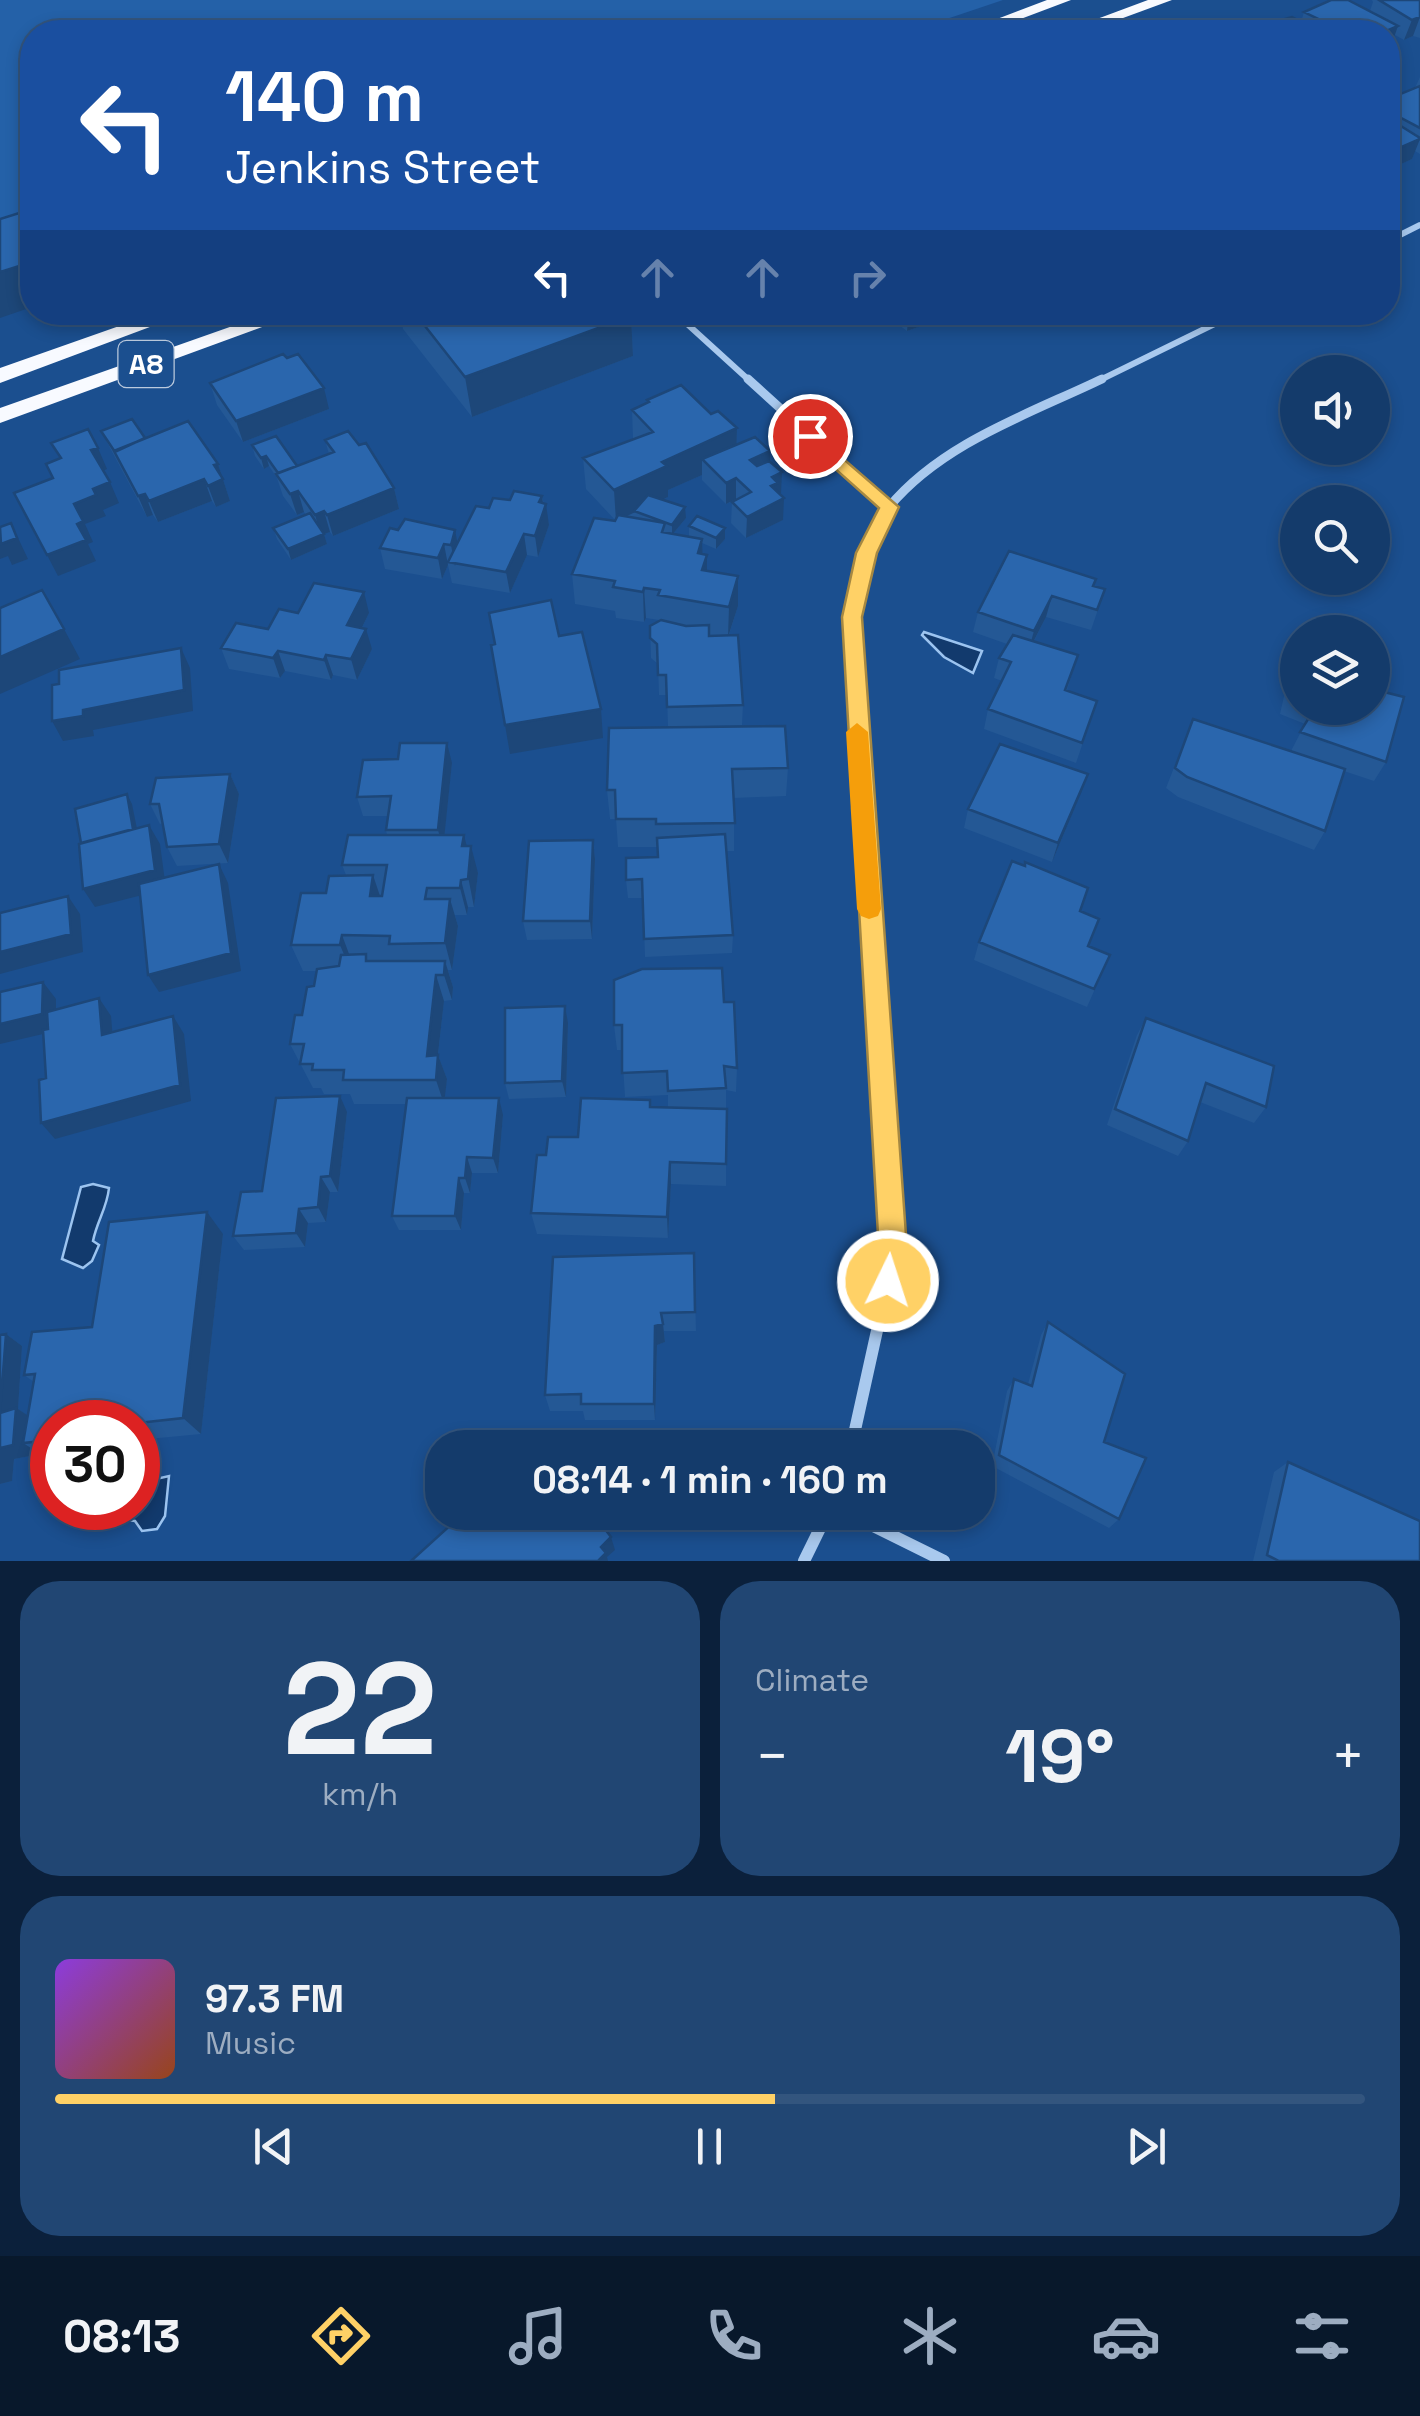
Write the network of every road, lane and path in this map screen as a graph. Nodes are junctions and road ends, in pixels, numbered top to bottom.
1 (1063, 0) edge
2 (1164, 0) edge
3 (1006, 20) edge
4 (1105, 20) edge
5 (143, 325) edge
6 (256, 325) edge
7 (688, 325) edge
8 (1212, 325) edge
9 (0, 376) edge
10 (0, 416) edge
11 (889, 507) junction
12 (855, 1430) edge
13 (819, 1530) edge
14 (881, 1530) edge
15 (804, 1561) edge
16 (944, 1561) edge

1 - 3 highway
2 - 4 highway
5 - 9 highway, A8
6 - 10 highway, A8
7 - 11 street
8 - 11 street
11 - 12 street
13 - 15 street
14 - 16 street

